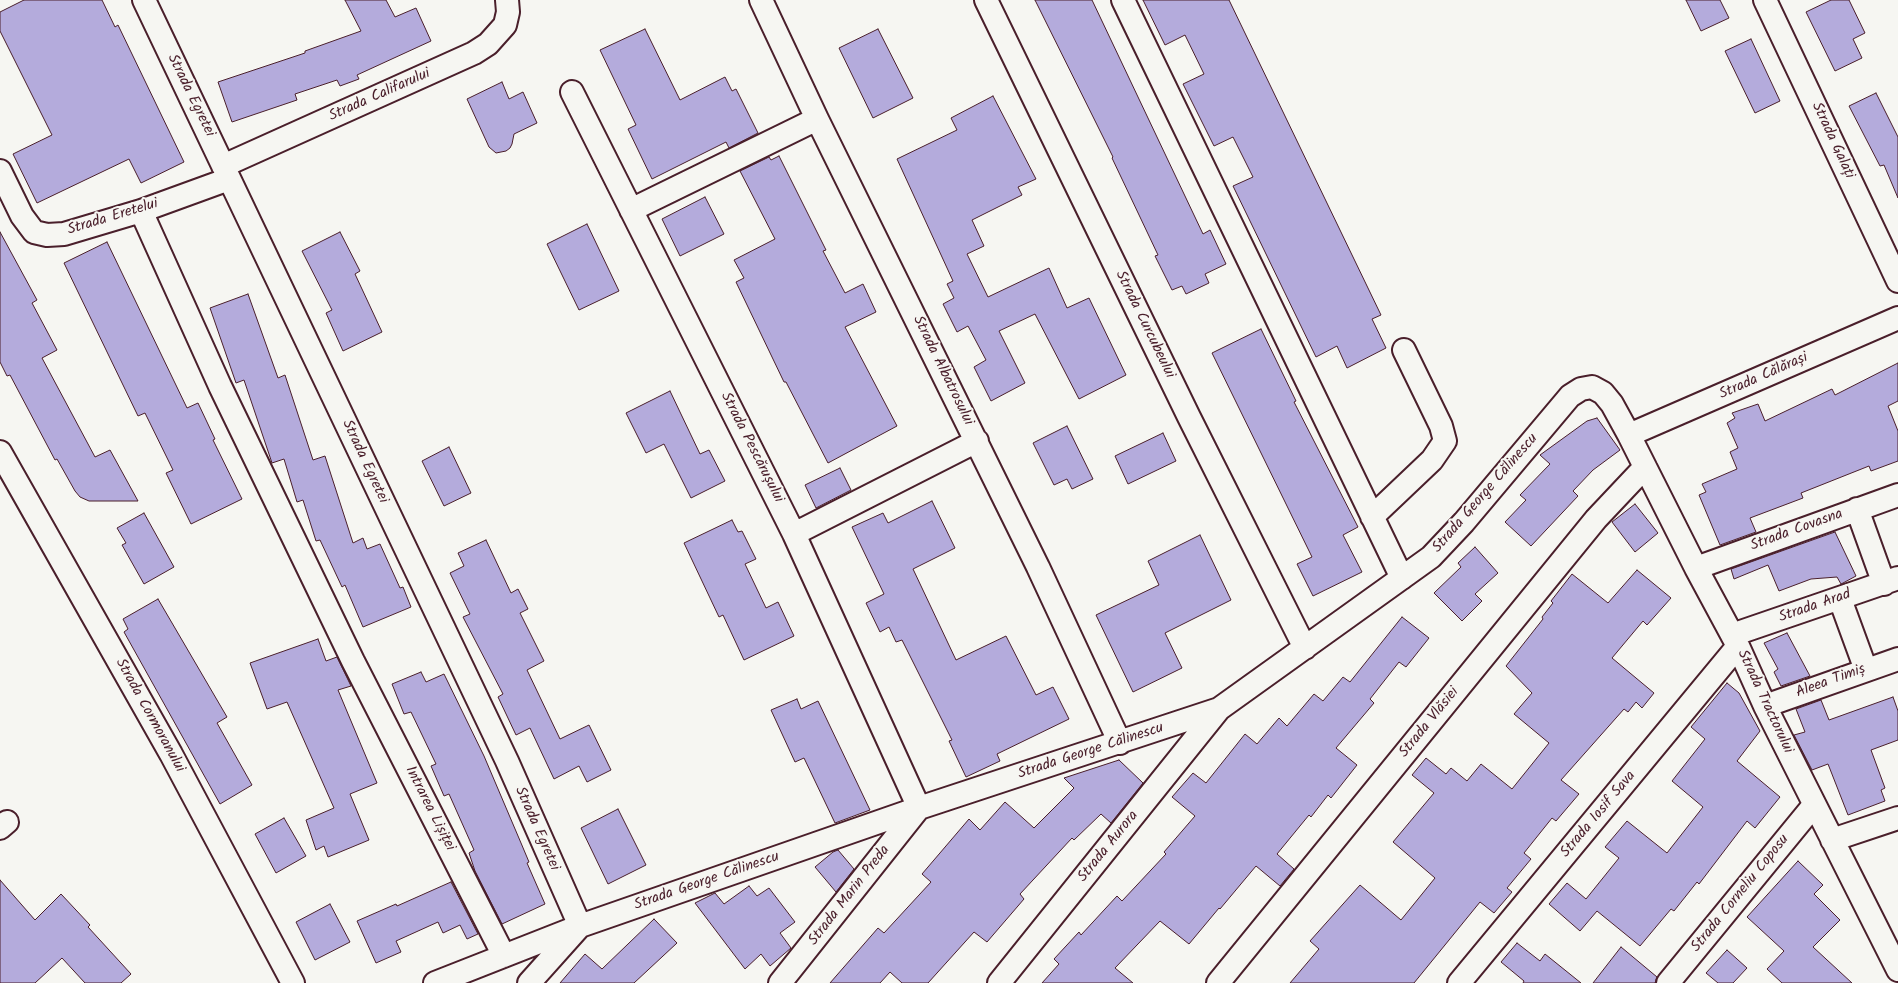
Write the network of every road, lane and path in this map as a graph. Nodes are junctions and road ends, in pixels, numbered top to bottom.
1 (144, 0) edge
2 (507, 0) edge
3 (762, 0) edge
4 (986, 0) edge
5 (1123, 0) edge
6 (1765, 0) edge
7 (572, 92) dead end
8 (818, 119) junction
9 (0, 171) edge
10 (226, 172) junction
11 (631, 210) junction
12 (141, 211) junction
13 (1898, 281) edge
14 (1898, 318) edge
15 (1404, 350) dead end
16 (1629, 435) junction
17 (977, 441) junction
18 (0, 452) edge
19 (1645, 467) junction
20 (1898, 495) edge
21 (1857, 509) junction
22 (1372, 516) junction
23 (794, 534) junction
24 (1696, 568) junction
25 (1402, 578) junction
26 (1891, 581) edge
27 (1840, 599) junction
28 (1735, 641) junction
29 (1305, 648) junction
30 (1898, 659) edge
31 (1866, 670) junction
32 (1765, 706) junction
33 (1219, 709) junction
34 (1120, 743) junction
35 (1814, 804) junction
36 (919, 808) junction
37 (1898, 818) edge
38 (1832, 840) junction
39 (580, 926) junction
40 (504, 956) junction
41 (1898, 970) edge
42 (292, 983) edge
43 (435, 983) edge
44 (529, 983) edge
45 (780, 983) edge
46 (999, 983) edge
47 (1218, 983) edge
48 (1459, 983) edge
49 (1668, 983) edge

1 - 10 street, Strada Egretei
2 - 10 street, Strada Califarului
3 - 8 street, Strada Albatrosului
4 - 29 street, Strada Curcubeului
5 - 22 street
6 - 13 street, Strada Galați
7 - 11 street, Strada Pescărușului
8 - 11 street
8 - 17 street, Strada Albatrosului
9 - 12 street, Strada Eretelui
10 - 12 street, Strada Eretelui
10 - 39 street, Strada Egretei
11 - 23 street, Strada Pescărușului
12 - 40 street, Intrarea Lișiței
14 - 16 street, Strada Călărași
15 - 22 street
16 - 19 street, Strada Tractorului
16 - 25 street, Strada George Călinescu
17 - 23 street
17 - 34 street, Strada Albatrosului
18 - 42 street, Strada Cormoranului
19 - 24 street, Strada Tractorului
19 - 47 street, Strada Vlăsiei
20 - 21 street, Strada Covasna
21 - 24 street, Strada Covasna
21 - 26 street
22 - 25 street
23 - 36 street, Strada Pescărușului
24 - 28 street, Strada Tractorului
25 - 29 street, Strada George Călinescu
26 - 27 street, Strada Arad
27 - 28 street, Strada Arad
27 - 31 street
28 - 32 street, Strada Tractorului
28 - 48 street, Strada Iosif Sava
29 - 33 street, Strada George Călinescu
30 - 31 street, Aleea Timiș
31 - 32 street, Aleea Timiș
32 - 35 street, Strada Tractorului
33 - 34 street, Strada George Călinescu
33 - 46 street, Strada Aurora
34 - 36 street, Strada George Călinescu
35 - 38 street, Strada Tractorului
35 - 49 street, Strada Corneliu Coposu
36 - 39 street, Strada George Călinescu
36 - 45 street, Strada Marin Preda
37 - 38 street
38 - 41 street, Strada Tractorului
39 - 40 street, Strada George Călinescu
39 - 44 street
40 - 43 street, Strada George Călinescu

